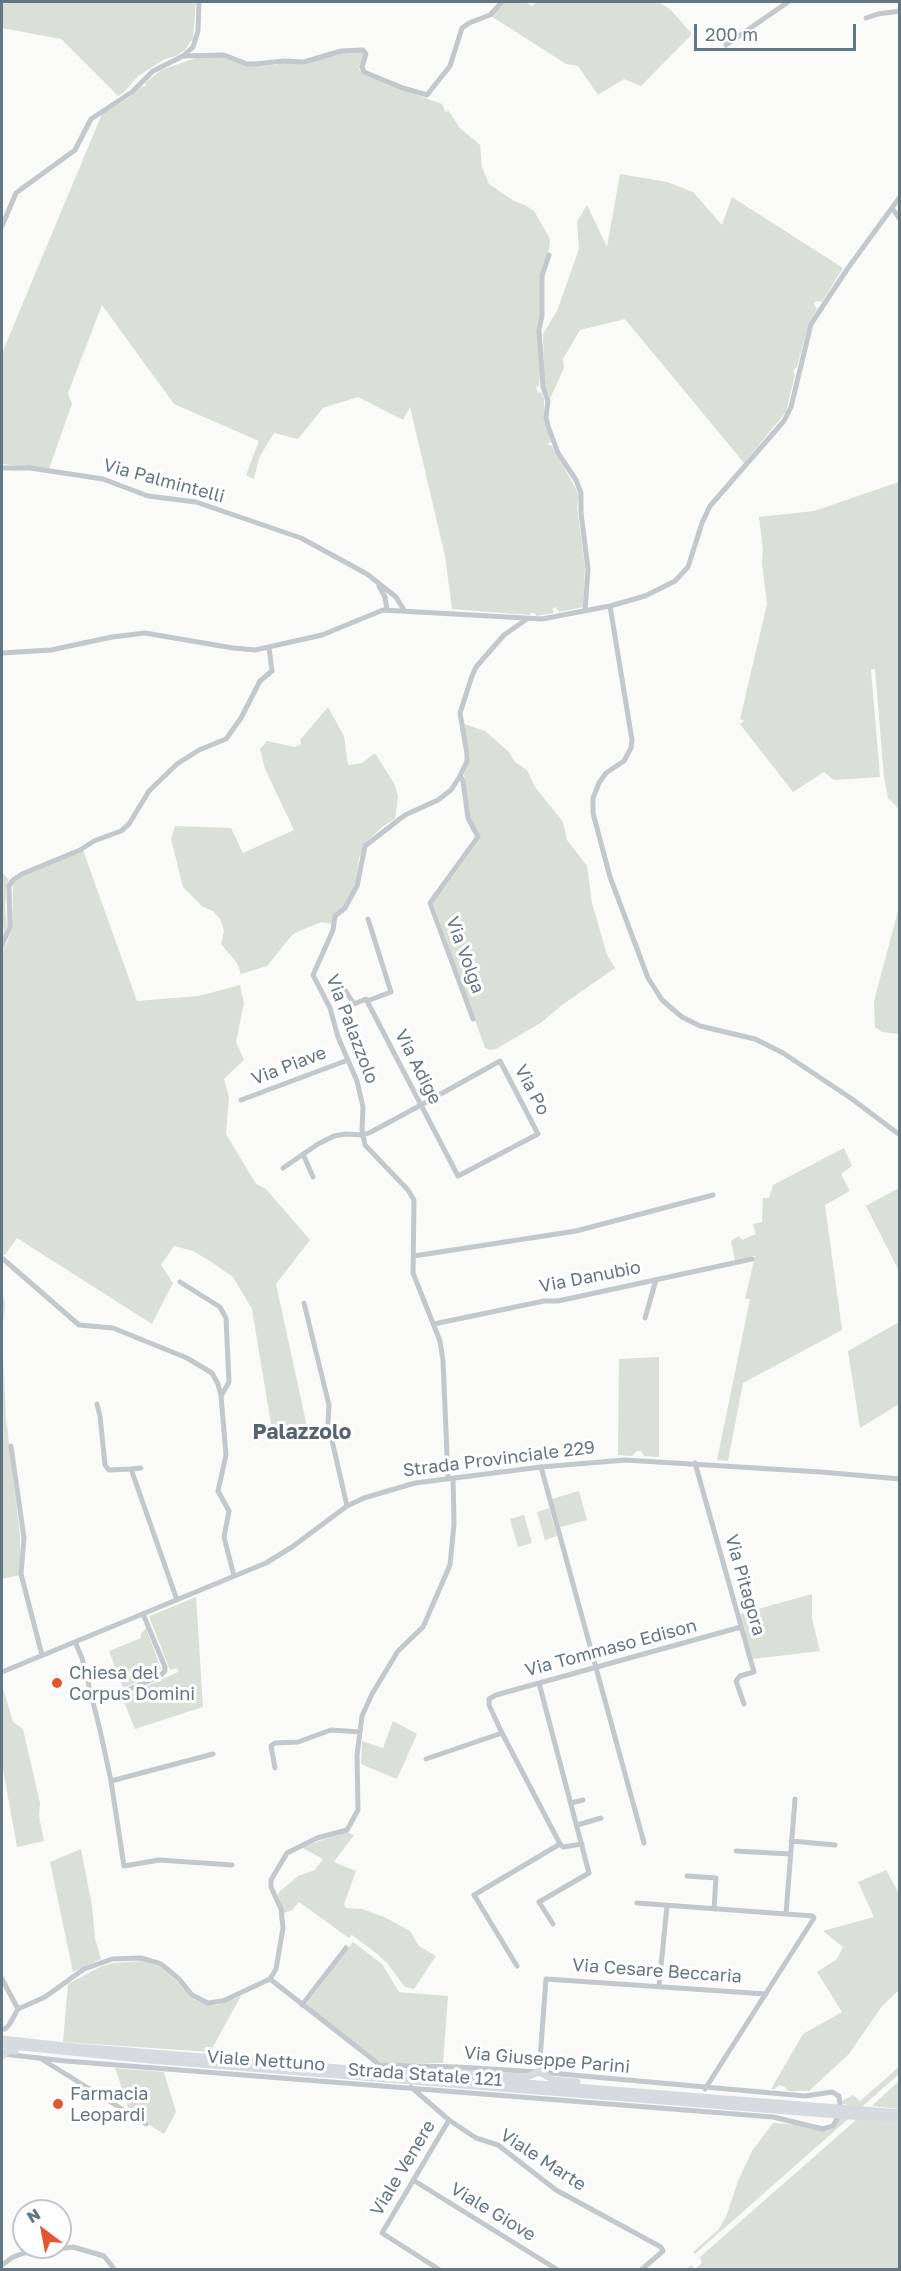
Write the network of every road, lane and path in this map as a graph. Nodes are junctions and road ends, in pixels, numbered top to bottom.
1 (199, 2) edge
2 (502, 2) edge
3 (788, 2) edge
4 (900, 11) edge
5 (866, 18) dead end
6 (726, 45) dead end
7 (183, 56) junction
8 (900, 197) edge
9 (892, 208) junction
10 (900, 219) edge
11 (2, 226) edge
12 (549, 255) dead end
13 (2, 468) edge
14 (376, 582) junction
15 (610, 606) junction
16 (387, 610) junction
17 (404, 610) junction
18 (585, 611) junction
19 (526, 619) junction
20 (269, 647) junction
21 (2, 653) edge
22 (460, 776) junction
23 (368, 919) dead end
24 (2, 945) edge
25 (345, 990) dead end
26 (367, 1001) junction
27 (473, 1019) dead end
28 (348, 1060) junction
29 (240, 1100) dead end
30 (421, 1105) junction
31 (900, 1135) edge
32 (363, 1136) junction
33 (303, 1154) junction
34 (283, 1168) dead end
35 (458, 1176) joint
36 (313, 1177) dead end
37 (713, 1195) dead end
38 (414, 1256) junction
39 (2, 1258) edge
40 (752, 1259) dead end
41 (656, 1280) junction
42 (180, 1282) dead end
43 (304, 1303) dead end
44 (645, 1318) dead end
45 (434, 1324) junction
46 (221, 1396) junction
47 (97, 1404) dead end
48 (11, 1446) dead end
49 (695, 1463) junction
50 (541, 1467) junction
51 (141, 1468) dead end
52 (131, 1469) junction
53 (450, 1478) junction
54 (900, 1479) edge
55 (347, 1506) junction
56 (234, 1576) junction
57 (177, 1600) junction
58 (143, 1614) junction
59 (741, 1627) junction
60 (75, 1642) junction
61 (42, 1655) junction
62 (596, 1667) junction
63 (2, 1672) edge
64 (539, 1683) junction
65 (107, 1699) dead end
66 (744, 1704) dead end
67 (360, 1732) junction
68 (502, 1733) junction
69 (213, 1754) dead end
70 (426, 1759) dead end
71 (275, 1768) dead end
72 (111, 1781) junction
73 (583, 1800) dead end
74 (795, 1800) dead end
75 (571, 1803) junction
76 (601, 1818) dead end
77 (577, 1825) junction
78 (791, 1841) junction
79 (644, 1843) dead end
80 (560, 1844) junction
81 (582, 1844) junction
82 (835, 1845) dead end
83 (736, 1851) dead end
84 (790, 1854) junction
85 (232, 1865) dead end
86 (687, 1876) dead end
87 (637, 1903) dead end
88 (667, 1906) junction
89 (714, 1910) junction
90 (786, 1914) junction
91 (553, 1924) dead end
92 (346, 1948) dead end
93 (517, 1966) dead end
94 (2, 1979) edge
95 (270, 1979) junction
96 (659, 1986) junction
97 (766, 1994) junction
98 (302, 2005) junction
99 (18, 2009) junction
100 (3, 2029) edge
101 (2, 2039) edge
102 (2, 2045) edge
103 (64, 2053) junction
104 (3, 2055) edge
105 (42, 2059) junction
106 (539, 2072) junction
107 (445, 2077) junction
108 (411, 2087) junction
109 (602, 2089) junction
110 (705, 2089) junction
111 (840, 2104) dead end
112 (848, 2112) junction
113 (900, 2113) edge
114 (838, 2117) dead end
115 (449, 2120) junction
116 (900, 2120) edge
117 (146, 2124) dead end
118 (413, 2180) junction
119 (2, 2265) edge
120 (115, 2270) edge
121 (440, 2270) edge
122 (558, 2270) edge
123 (641, 2270) edge

1 - 7 street
2 - 7 street
3 - 6 street
4 - 5 street
7 - 11 street
8 - 9 street
9 - 10 street
9 - 15 street
12 - 18 street
13 - 14 street, Via Palmintelli
14 - 16 street
14 - 17 street, Via Palmintelli
15 - 18 street
15 - 31 street
16 - 17 street
16 - 20 street
17 - 19 street
18 - 19 street
19 - 22 street, Via Palazzolo
20 - 21 street
20 - 24 street
22 - 27 street, Via Volga
22 - 28 street, Via Palazzolo
23 - 26 street
25 - 26 street
26 - 30 street, Via Adige
28 - 29 street, Via Piave
28 - 32 street, Via Palazzolo
30 - 32 street
30 - 35 street, Via Adige
30 - 35 street, Via Po
32 - 33 street
32 - 38 street
33 - 34 street
33 - 36 street
37 - 38 street
38 - 45 street
39 - 46 street
40 - 41 street, Via Danubio
41 - 44 street
41 - 45 street, Via Danubio
42 - 46 street
43 - 55 street
45 - 53 street
46 - 56 street
47 - 52 street
48 - 61 street
49 - 50 street, Strada Provinciale 229
49 - 54 street, Strada Provinciale 229
49 - 59 street, Via Pitagora
50 - 53 street, Strada Provinciale 229
50 - 62 street
51 - 52 street
52 - 57 street
53 - 55 street, Strada Provinciale 229
53 - 67 street
55 - 56 street, Strada Provinciale 229
56 - 57 street, Strada Provinciale 229
57 - 58 street, Strada Provinciale 229
58 - 60 street, Strada Provinciale 229
58 - 65 street
59 - 62 street, Via Tommaso Edison
59 - 66 street, Via Pitagora
60 - 61 street, Strada Provinciale 229
60 - 72 street
61 - 63 street, Strada Provinciale 229
62 - 64 street, Via Tommaso Edison
62 - 79 street
64 - 68 street, Via Tommaso Edison
64 - 75 street
67 - 71 street
67 - 95 street
68 - 70 street
68 - 80 street
69 - 72 street
72 - 85 street
73 - 75 street
74 - 78 street
75 - 77 street
76 - 77 street
77 - 81 street
78 - 82 street
78 - 84 street
80 - 81 street
80 - 93 street
81 - 91 street
83 - 84 street
84 - 90 street
86 - 89 street
87 - 88 street
88 - 89 street
88 - 96 street
89 - 90 street
90 - 97 street
92 - 98 street
94 - 99 street
95 - 98 street, Via Giuseppe Parini
95 - 99 street
96 - 97 street, Via Cesare Beccaria
96 - 106 street, Via Cesare Beccaria
97 - 110 street
98 - 106 street, Via Giuseppe Parini
99 - 100 street
101 - 107 main road, Strada Statale 121
102 - 103 main road, Strada Statale 121
103 - 104 main road
103 - 112 main road, Strada Statale 121
104 - 105 street, Viale Nettuno
105 - 108 street, Viale Nettuno
105 - 117 street
106 - 107 main road
106 - 109 main road
106 - 110 street, Via Giuseppe Parini
107 - 109 main road, Strada Statale 121
108 - 114 street, Viale Nettuno
108 - 115 street, Viale Marte
109 - 112 main road, Strada Statale 121
110 - 111 street, Via Giuseppe Parini
112 - 113 main road
112 - 116 main road
115 - 118 street, Viale Venere
115 - 123 street, Viale Marte
118 - 121 street, Viale Venere
118 - 122 street, Viale Giove
119 - 120 street

